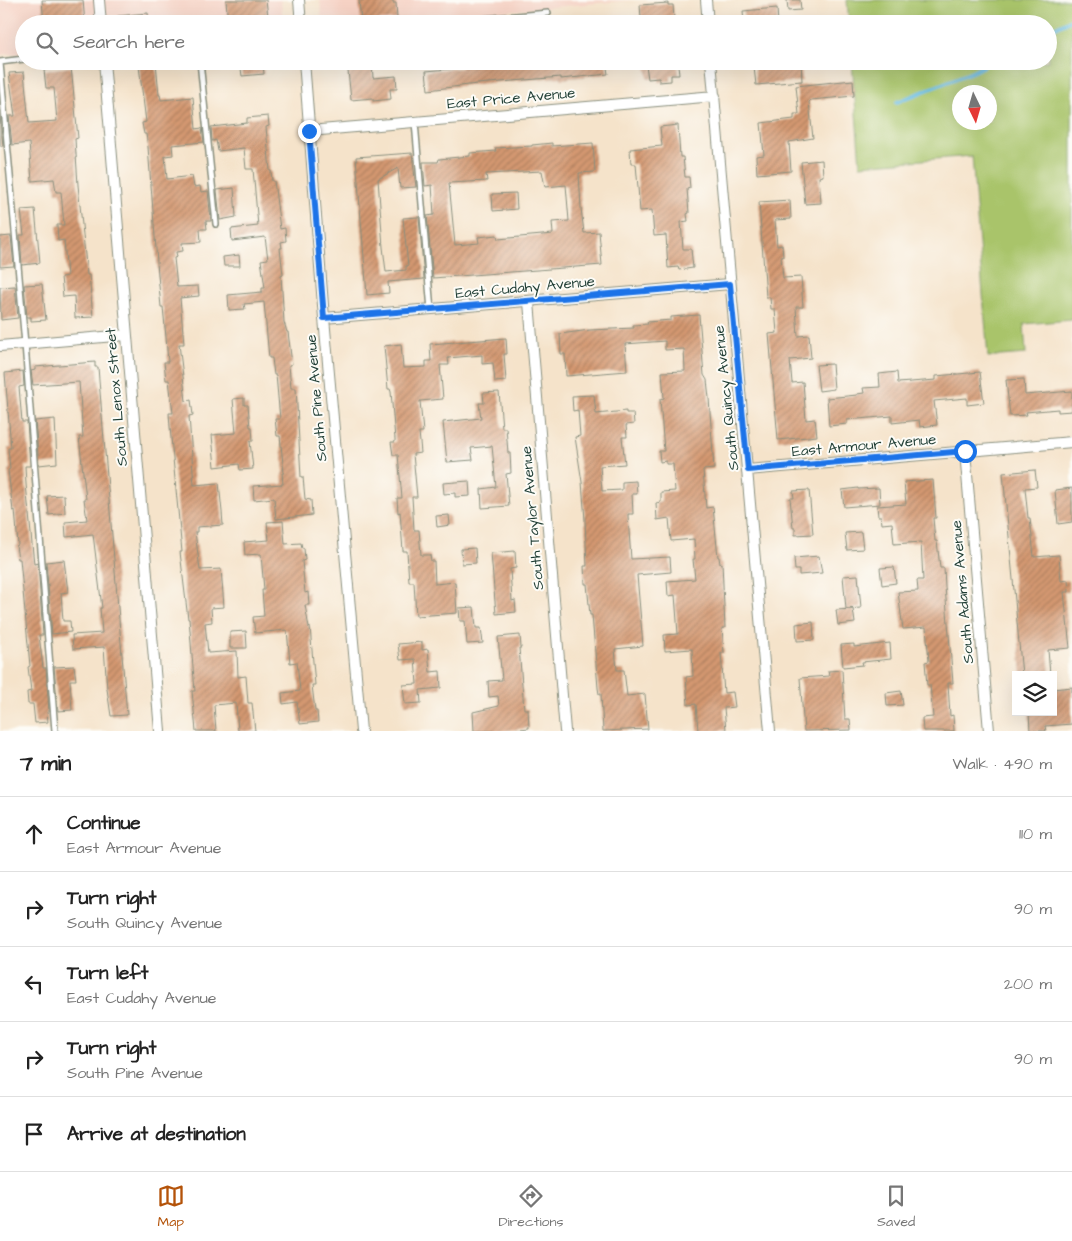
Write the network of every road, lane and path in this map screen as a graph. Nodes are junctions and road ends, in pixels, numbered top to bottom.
1 (99, 0) edge
2 (299, 0) edge
3 (706, 0) edge
4 (548, 13) dead end
5 (100, 15) edge
6 (300, 15) edge
7 (526, 15) edge
8 (707, 15) edge
9 (15, 60) edge
10 (0, 62) edge
11 (105, 70) edge
12 (201, 70) edge
13 (305, 70) edge
14 (713, 70) edge
15 (715, 96) junction
16 (415, 121) junction
17 (309, 131) junction
18 (216, 224) dead end
19 (730, 284) junction
20 (529, 302) junction
21 (431, 310) junction
22 (324, 318) junction
23 (126, 335) junction
24 (25, 344) junction
25 (0, 346) edge
26 (1072, 442) edge
27 (965, 451) junction
28 (748, 470) junction
29 (55, 731) edge
30 (160, 731) edge
31 (361, 731) edge
32 (565, 731) edge
33 (770, 731) edge
34 (989, 731) edge

1 - 5 street
2 - 6 street
3 - 8 street
4 - 7 lane
9 - 10 lane
10 - 24 lane
11 - 23 street, South Lenox Street
12 - 18 lane
13 - 17 street, South Pine Avenue
14 - 15 street, South Quincy Avenue
15 - 16 street, East Price Avenue
15 - 19 street, South Quincy Avenue
16 - 17 street, East Price Avenue
16 - 21 lane
17 - 22 street, South Pine Avenue
19 - 20 street, East Cudahy Avenue
19 - 28 street, South Quincy Avenue
20 - 21 street, East Cudahy Avenue
20 - 32 street, South Taylor Avenue
21 - 22 street, East Cudahy Avenue
22 - 31 street, South Pine Avenue
23 - 24 street
23 - 30 street, South Lenox Street
24 - 25 street
24 - 29 lane
26 - 27 street, East Armour Avenue
27 - 28 street, East Armour Avenue
27 - 34 street, South Adams Avenue
28 - 33 street, South Quincy Avenue

